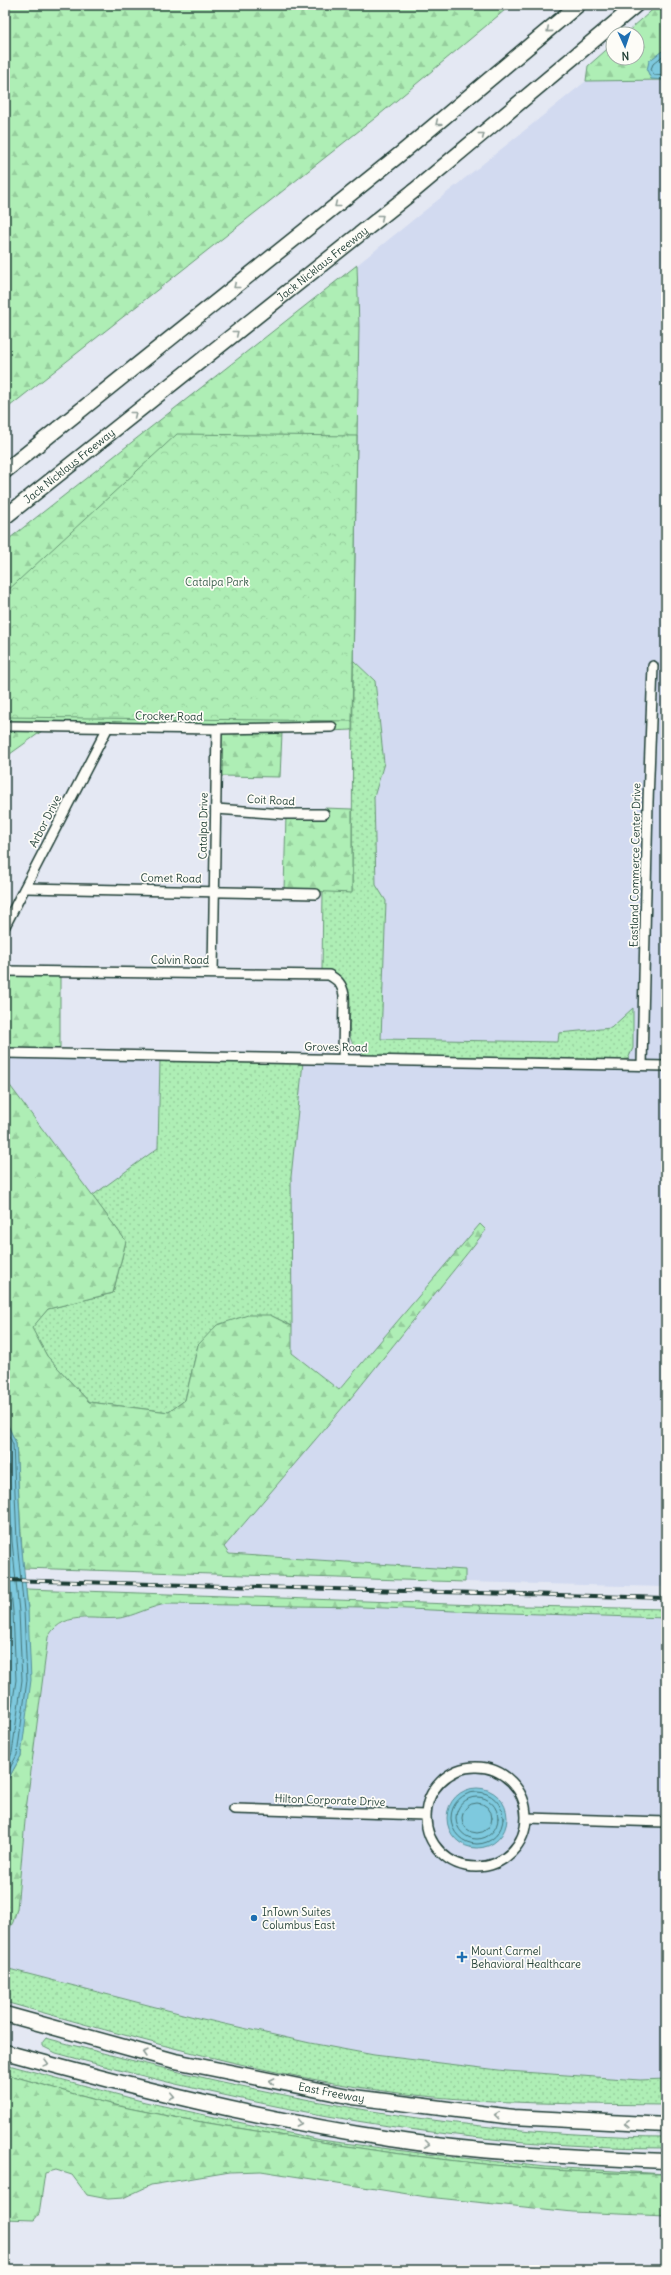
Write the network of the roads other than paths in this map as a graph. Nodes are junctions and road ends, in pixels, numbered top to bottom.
1 (578, 5) edge
2 (636, 5) edge
3 (5, 471) edge
4 (5, 517) edge
5 (653, 666) dead end
6 (5, 726) edge
7 (108, 727) junction
8 (332, 727) dead end
9 (217, 729) junction
10 (216, 809) junction
11 (324, 814) dead end
12 (25, 888) junction
13 (214, 891) junction
14 (316, 894) dead end
15 (5, 926) edge
16 (5, 971) edge
17 (213, 972) junction
18 (5, 1053) edge
19 (343, 1059) junction
20 (642, 1065) junction
21 (666, 1066) edge
22 (234, 1809) dead end
23 (425, 1815) junction
24 (527, 1818) junction
25 (666, 1822) edge
26 (5, 2014) edge
27 (5, 2052) edge
28 (666, 2125) edge
29 (666, 2161) edge

1 -> 3 highway
4 -> 2 highway, Jack Nicklaus Freeway
5 - 20 street, Eastland Commerce Center Drive
6 - 7 street, Crocker Road
7 - 9 street, Crocker Road
7 - 12 street, Arbor Drive
8 - 9 street, Crocker Road
9 - 10 street, Catalpa Drive
10 - 11 street, Coit Road
10 - 13 street, Catalpa Drive
12 - 13 street, Comet Road
12 - 15 street, Arbor Drive
13 - 14 street, Comet Road
13 - 17 street, Catalpa Drive
16 - 17 street, Colvin Road
17 - 19 street, Colvin Road
18 - 19 street, Groves Road
19 - 20 street, Groves Road
20 - 21 street, Groves Road
22 - 23 street, Hilton Corporate Drive
23 - 24 street
23 - 24 street
24 - 25 street
28 -> 26 highway, East Freeway
27 -> 29 highway

